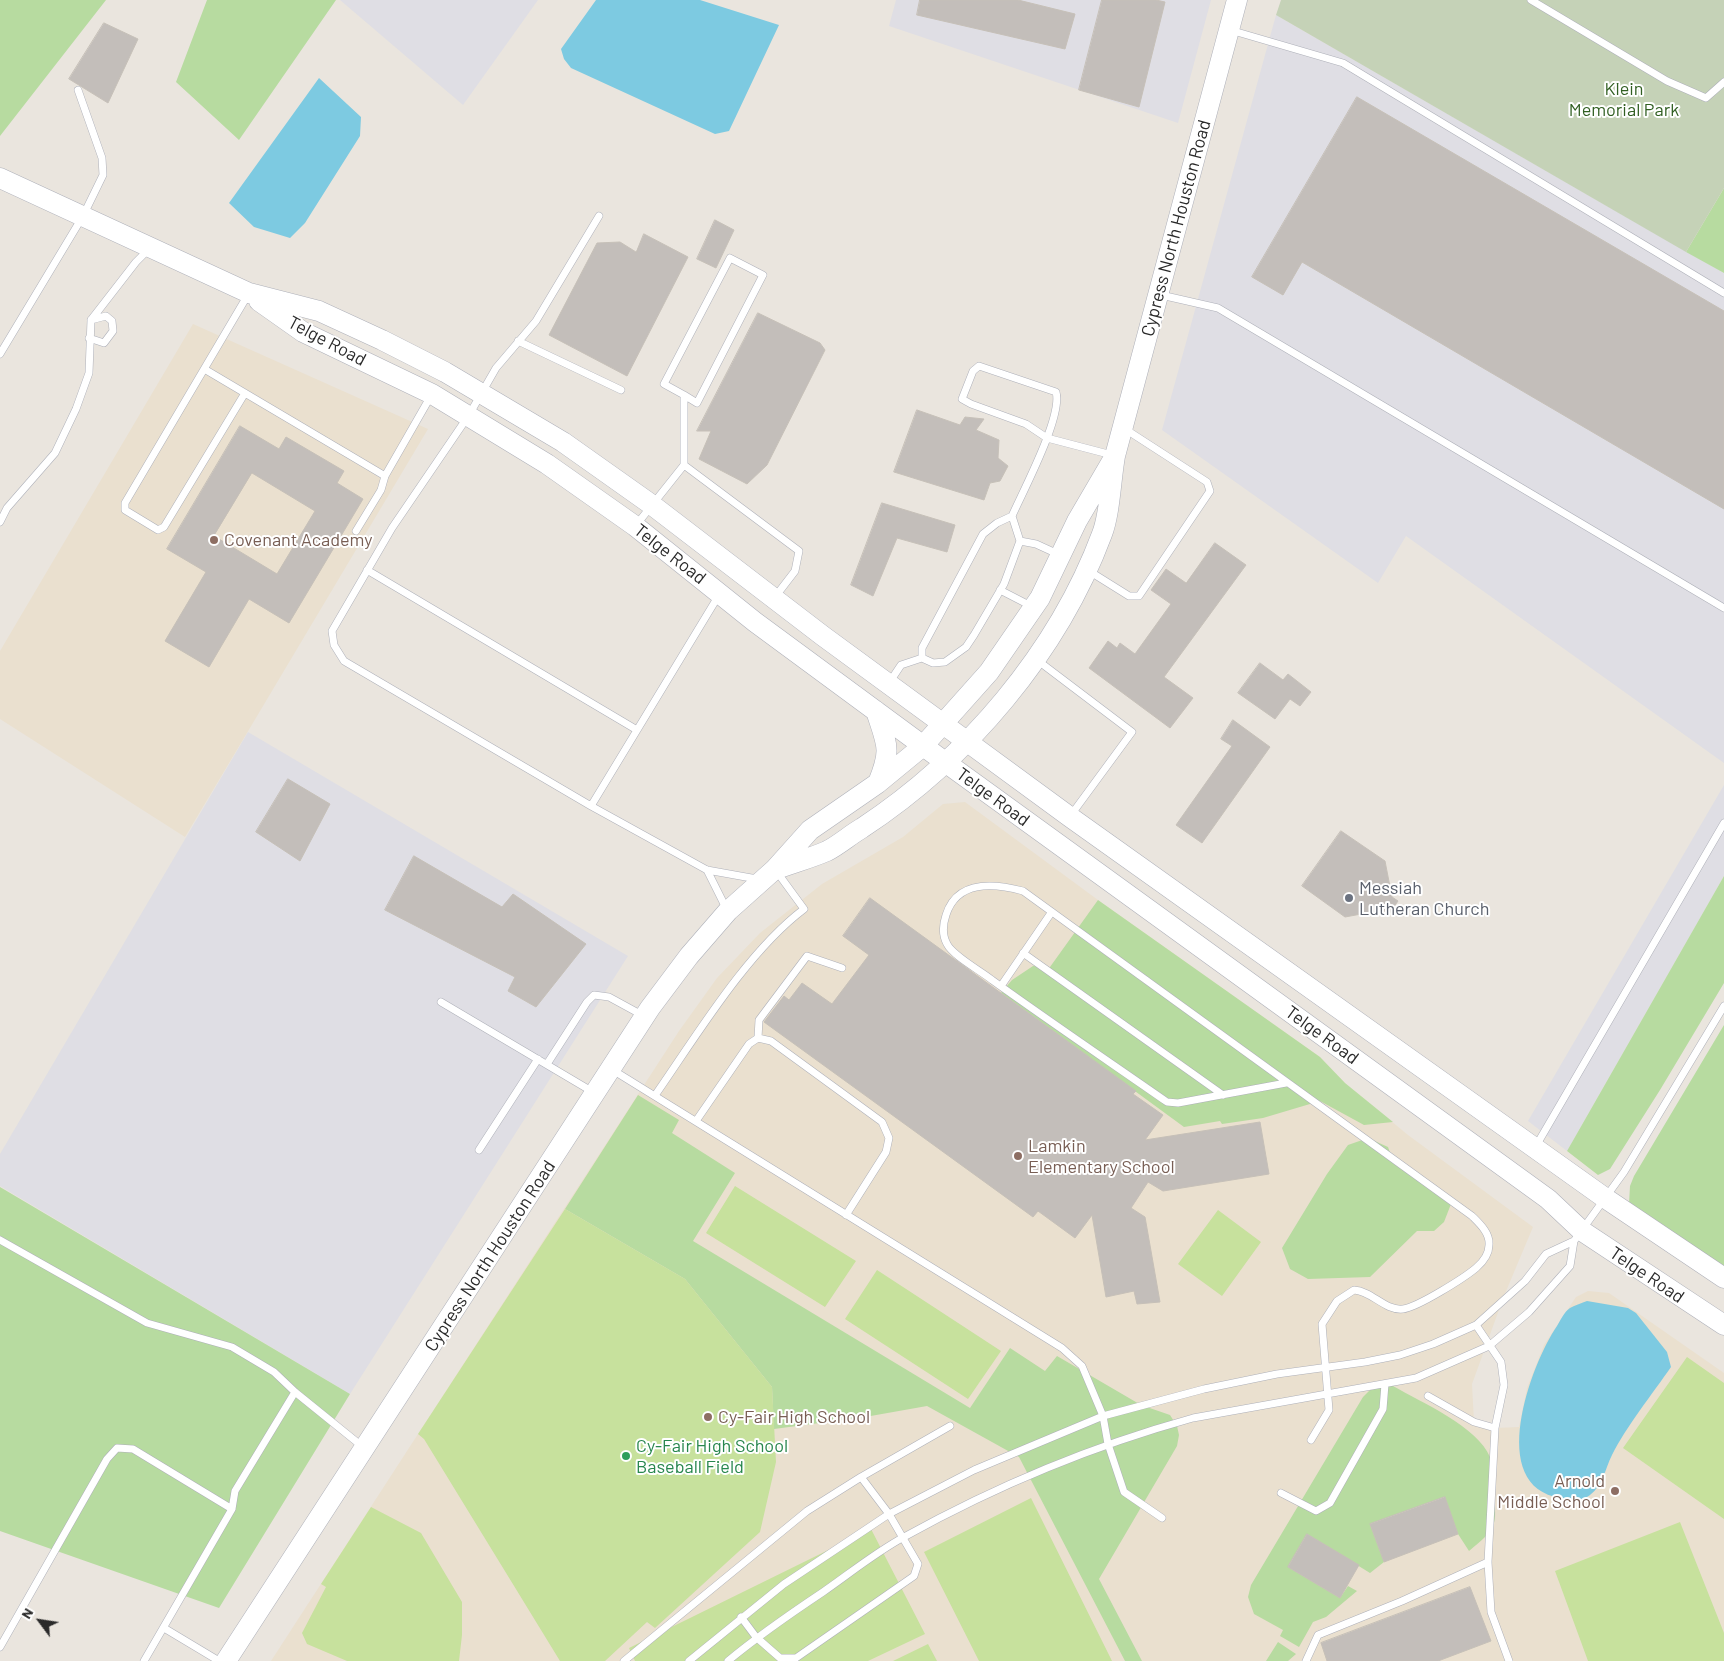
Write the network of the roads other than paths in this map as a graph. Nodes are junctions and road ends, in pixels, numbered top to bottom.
1 (1237, 0) edge
2 (1530, 0) edge
3 (1229, 30) junction
4 (1724, 82) edge
5 (78, 90) dead end
6 (0, 178) edge
7 (83, 216) junction
8 (599, 216) dead end
9 (151, 247) junction
10 (249, 293) junction
11 (1724, 293) edge
12 (1158, 294) junction
13 (91, 320) junction
14 (89, 338) junction
15 (518, 340) junction
16 (0, 354) edge
17 (206, 370) junction
18 (621, 390) dead end
19 (245, 393) junction
20 (482, 393) junction
21 (432, 394) junction
22 (684, 395) junction
23 (469, 416) junction
24 (1123, 428) junction
25 (1047, 438) junction
26 (1115, 456) junction
27 (684, 465) junction
28 (385, 476) junction
29 (652, 506) junction
30 (1012, 516) junction
31 (0, 522) edge
32 (636, 526) junction
33 (356, 531) dead end
34 (1020, 541) junction
35 (1061, 556) junction
36 (1086, 569) junction
37 (367, 570) junction
38 (1000, 590) junction
39 (720, 594) junction
40 (773, 599) junction
41 (1033, 607) junction
42 (1724, 608) edge
43 (922, 658) junction
44 (1035, 658) junction
45 (888, 684) junction
46 (876, 711) junction
47 (943, 725) junction
48 (637, 730) junction
49 (966, 742) junction
50 (923, 746) junction
51 (945, 762) junction
52 (878, 783) junction
53 (591, 806) junction
54 (1070, 817) junction
55 (1724, 823) edge
56 (708, 870) junction
57 (769, 875) junction
58 (728, 911) junction
59 (1051, 913) junction
60 (1024, 953) junction
61 (842, 968) dead end
62 (1001, 986) junction
63 (441, 1002) dead end
64 (1724, 1006) edge
65 (645, 1017) junction
66 (758, 1038) junction
67 (1391, 1044) junction
68 (538, 1059) junction
69 (547, 1064) junction
70 (611, 1068) junction
71 (1371, 1070) junction
72 (1286, 1083) junction
73 (595, 1093) junction
74 (656, 1094) junction
75 (1223, 1095) junction
76 (696, 1121) junction
77 (1535, 1148) junction
78 (479, 1150) dead end
79 (1605, 1198) junction
80 (846, 1214) junction
81 (1578, 1236) junction
82 (0, 1240) edge
83 (1724, 1278) edge
84 (1476, 1325) junction
85 (1724, 1325) edge
86 (1489, 1346) junction
87 (1326, 1368) junction
88 (1385, 1384) junction
89 (295, 1392) junction
90 (1328, 1394) junction
91 (1428, 1396) dead end
92 (1103, 1416) junction
93 (950, 1426) dead end
94 (1495, 1428) junction
95 (1311, 1440) dead end
96 (1108, 1444) junction
97 (366, 1448) junction
98 (861, 1477) junction
99 (1281, 1492) dead end
100 (232, 1510) junction
101 (889, 1514) junction
102 (1162, 1518) dead end
103 (902, 1538) junction
104 (1488, 1562) junction
105 (741, 1617) junction
106 (164, 1628) junction
107 (756, 1637) junction
108 (0, 1647) edge
109 (144, 1661) edge
110 (219, 1661) edge
111 (226, 1661) edge
112 (624, 1661) edge
113 (689, 1661) edge
114 (728, 1661) edge
115 (1306, 1661) edge
116 (1509, 1661) edge

1 - 3 main road, Cypress North Houston Road
2 - 4 lane
3 - 11 lane
3 - 12 main road, Cypress North Houston Road
5 - 7 lane
6 - 7 main road, Telge Road
7 - 9 main road, Telge Road
7 - 16 lane
8 - 15 lane
9 - 10 main road, Telge Road
9 - 13 lane
10 - 17 lane
10 - 20 main road, Telge Road
10 - 21 main road, Telge Road
12 - 24 main road, Cypress North Houston Road
12 - 42 lane
13 - 14 lane
13 - 14 lane
14 - 31 lane
15 - 18 lane
15 - 20 lane
17 - 19 lane
17 - 19 lane
19 - 28 lane
20 - 23 lane
20 - 29 main road, Telge Road
21 - 23 main road, Telge Road
21 - 28 lane
22 - 22 lane
22 - 27 lane
23 - 32 main road, Telge Road
23 - 37 lane
24 - 26 main road, Cypress North Houston Road
24 - 36 lane
25 - 25 lane
25 - 26 lane
25 - 30 lane
26 - 35 main road, Cypress North Houston Road
26 - 36 main road, Cypress North Houston Road
27 - 29 lane
27 - 40 lane
28 - 33 lane
29 - 32 lane
29 - 40 main road, Telge Road
30 - 34 lane
30 - 43 lane
32 - 39 main road, Telge Road
34 - 35 lane
34 - 38 lane
35 - 41 main road, Cypress North Houston Road
36 - 44 main road, Cypress North Houston Road
37 - 48 lane
37 - 53 lane
38 - 41 lane
38 - 43 lane
39 - 46 main road, Telge Road
39 - 48 lane
40 - 45 main road, Telge Road
41 - 47 main road, Cypress North Houston Road
43 - 45 lane
44 - 49 main road, Cypress North Houston Road
44 - 54 lane
45 - 47 main road, Telge Road
46 - 50 main road, Telge Road
46 - 52 main road
47 - 49 main road, Telge Road
47 - 50 main road, Cypress North Houston Road
48 - 53 lane
49 - 51 main road, Cypress North Houston Road
49 - 54 main road, Telge Road
50 - 51 main road, Telge Road
50 - 52 main road, Cypress North Houston Road
51 - 57 main road, Cypress North Houston Road
51 - 71 main road, Telge Road
52 - 57 main road, Cypress North Houston Road
53 - 56 lane
54 - 67 main road, Telge Road
55 - 77 lane
56 - 57 lane
56 - 58 lane
57 - 58 main road, Cypress North Houston Road
57 - 74 lane
58 - 65 main road, Cypress North Houston Road
59 - 60 lane
59 - 62 lane
59 - 72 lane
60 - 62 lane
60 - 75 lane
61 - 66 lane
62 - 75 lane
63 - 68 lane
64 - 79 lane
65 - 69 lane
65 - 70 main road, Cypress North Houston Road
66 - 76 lane
66 - 80 lane
67 - 71 main road
67 - 77 main road, Telge Road
68 - 69 lane
68 - 78 lane
69 - 73 lane
70 - 73 main road, Cypress North Houston Road
70 - 74 lane
71 - 81 main road, Telge Road
72 - 75 lane
72 - 87 lane
73 - 97 main road, Cypress North Houston Road
74 - 76 lane
76 - 80 lane
77 - 79 main road, Telge Road
79 - 81 lane
79 - 83 main road, Telge Road
80 - 92 lane
81 - 84 lane
81 - 85 main road, Telge Road
81 - 86 lane
82 - 89 lane
84 - 86 lane
84 - 87 lane
86 - 88 lane
86 - 94 lane
87 - 90 lane
87 - 92 lane
88 - 90 lane
88 - 99 lane
89 - 97 lane
89 - 100 lane
90 - 95 lane
90 - 96 lane
91 - 94 lane
92 - 96 lane
92 - 101 lane
93 - 98 lane
94 - 104 lane
96 - 102 lane
96 - 103 lane
97 - 111 main road, Cypress North Houston Road
98 - 101 lane
98 - 112 lane
100 - 106 lane
100 - 108 lane
101 - 103 lane
101 - 105 lane
103 - 107 lane
103 - 107 lane
104 - 115 lane
104 - 116 lane
105 - 107 lane
105 - 113 lane
106 - 109 lane
106 - 110 lane
107 - 114 lane

